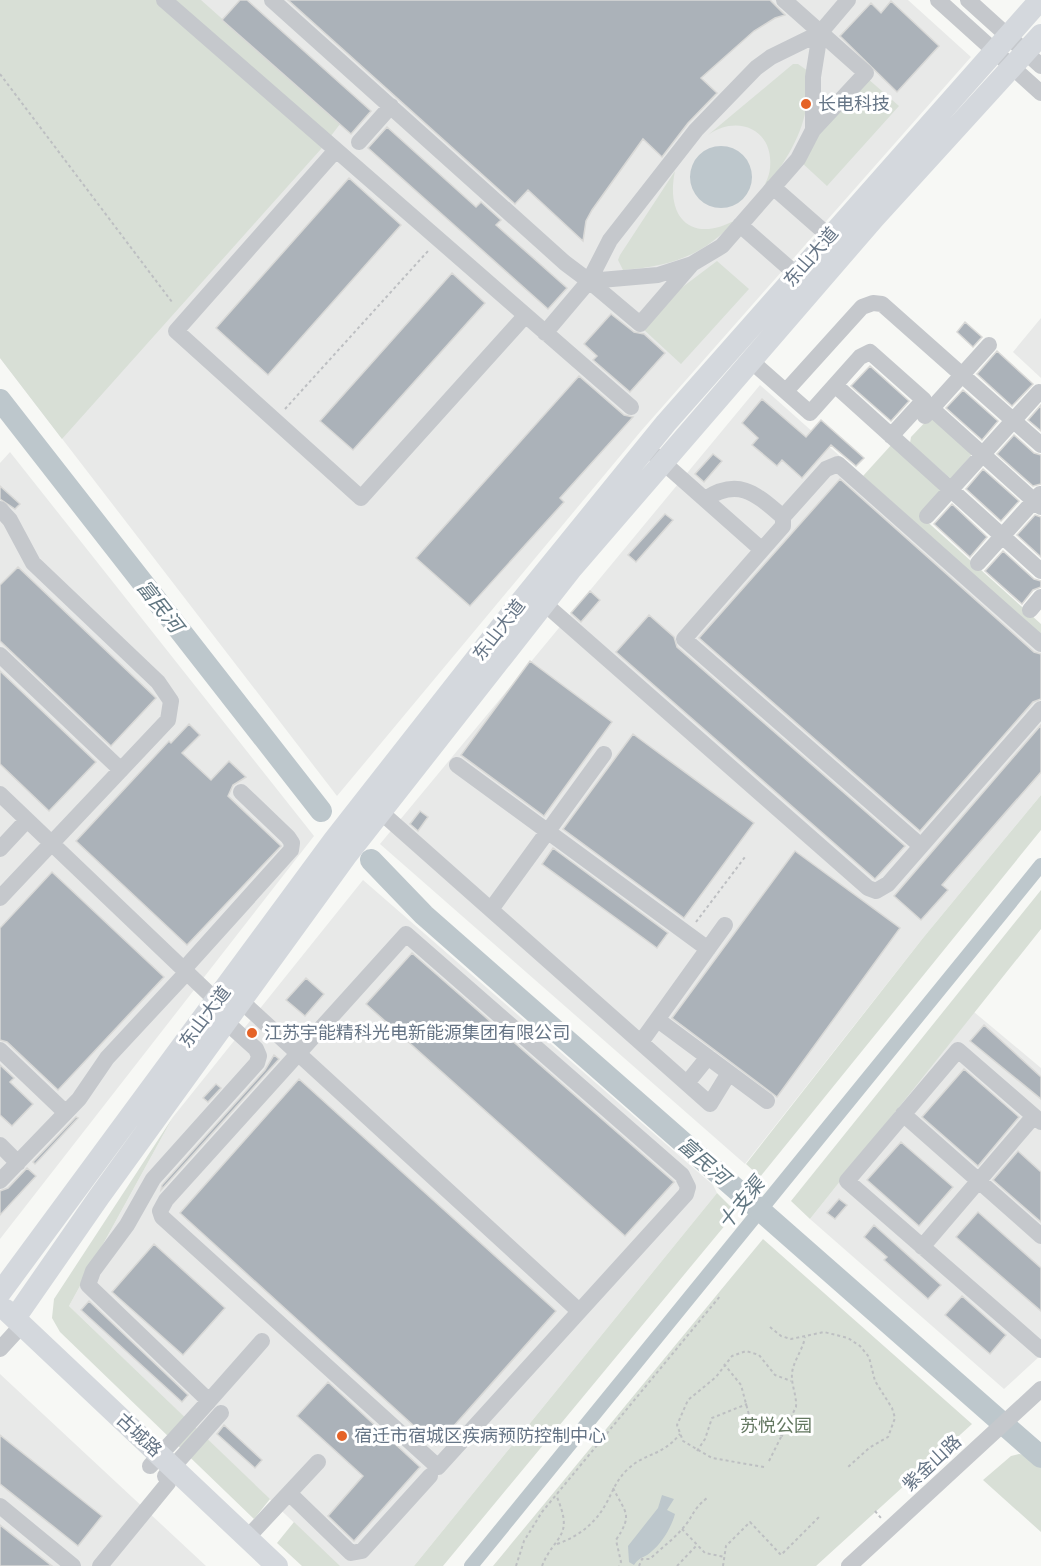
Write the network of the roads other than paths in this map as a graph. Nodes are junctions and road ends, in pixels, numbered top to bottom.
1 (164, 0) edge
2 (273, 0) edge
3 (784, 0) edge
4 (848, 0) edge
5 (938, 0) edge
6 (968, 0) edge
7 (1040, 0) edge
8 (820, 33) junction
9 (1041, 35) edge
10 (1001, 43) junction
11 (1026, 62) edge
12 (1041, 93) edge
13 (391, 106) junction
14 (813, 130) junction
15 (359, 142) dead end
16 (336, 150) junction
17 (773, 187) junction
18 (740, 225) junction
19 (838, 243) junction
20 (692, 264) junction
21 (796, 274) junction
22 (590, 280) junction
23 (813, 290) junction
24 (525, 315) junction
25 (545, 333) junction
26 (989, 345) dead end
27 (751, 361) junction
28 (963, 374) junction
29 (835, 386) junction
30 (786, 392) junction
31 (1040, 392) dead end
32 (631, 407) dead end
33 (932, 408) junction
34 (1014, 420) junction
35 (895, 440) junction
36 (1041, 444) edge
37 (646, 448) junction
38 (983, 455) junction
39 (663, 463) junction
40 (951, 490) junction
41 (705, 500) junction
42 (1039, 501) edge
43 (0, 509) edge
44 (927, 516) dead end
45 (783, 517) junction
46 (1002, 536) junction
47 (762, 550) junction
48 (978, 563) dead end
49 (1041, 571) edge
50 (537, 597) junction
51 (1041, 597) edge
52 (1030, 610) dead end
53 (1041, 644) edge
54 (0, 655) edge
55 (1041, 709) edge
56 (604, 754) dead end
57 (457, 765) dead end
58 (121, 770) junction
59 (241, 792) dead end
60 (0, 794) edge
61 (373, 805) junction
62 (27, 820) junction
63 (548, 831) junction
64 (51, 843) junction
65 (921, 846) junction
66 (0, 849) edge
67 (0, 898) edge
68 (492, 908) junction
69 (725, 925) dead end
70 (708, 949) junction
71 (186, 970) junction
72 (228, 1009) junction
73 (658, 1020) junction
74 (641, 1042) junction
75 (0, 1050) edge
76 (298, 1053) junction
77 (708, 1057) junction
78 (729, 1073) junction
79 (687, 1083) junction
80 (767, 1101) dead end
81 (66, 1112) junction
82 (903, 1114) junction
83 (1038, 1119) edge
84 (0, 1145) edge
85 (18, 1162) junction
86 (1, 1178) edge
87 (979, 1181) junction
88 (1041, 1236) edge
89 (922, 1247) junction
90 (0, 1293) edge
91 (579, 1311) junction
92 (7, 1325) edge
93 (262, 1341) dead end
94 (1040, 1348) edge
95 (1041, 1389) edge
96 (215, 1407) junction
97 (318, 1462) dead end
98 (163, 1470) junction
99 (430, 1476) dead end
100 (289, 1493) junction
101 (0, 1506) edge
102 (247, 1538) junction
103 (73, 1566) edge
104 (100, 1566) edge
105 (255, 1566) edge
106 (277, 1566) edge
107 (849, 1566) edge

1 - 16 street
2 - 13 street
3 - 8 street
4 - 8 street
5 - 10 street
6 - 10 street
7 - 10 main road, 东山大道
8 - 14 street
8 - 14 street
8 - 22 street
9 - 11 main road, 东山大道
10 - 11 street
10 - 19 main road, 东山大道
11 - 12 street
11 - 19 main road, 东山大道
13 - 15 street
13 - 22 street
14 - 17 street
16 - 24 street
16 - 24 street
17 - 18 street
17 - 19 street
18 - 20 street
18 - 21 street
19 - 21 main road, 东山大道
19 - 23 main road, 东山大道
20 - 22 street
20 - 22 street
21 - 23 street
21 - 37 main road, 东山大道
22 - 25 street
23 - 27 main road, 东山大道
24 - 25 street
25 - 32 street
26 - 28 street
27 - 30 street
27 - 39 main road, 东山大道
28 - 30 street
28 - 33 street
28 - 34 street
29 - 30 street
29 - 35 street
29 - 35 street
31 - 34 street
33 - 35 street
33 - 38 street
34 - 36 street
34 - 38 street
35 - 40 street
37 - 39 street
37 - 50 main road, 东山大道
38 - 40 street
38 - 42 street
39 - 41 street
39 - 50 main road, 东山大道
40 - 44 street
40 - 46 street
41 - 45 street
41 - 47 street
42 - 46 street
43 - 58 street
45 - 47 street
45 - 53 street
46 - 48 street
46 - 49 street
47 - 65 street
50 - 61 main road, 东山大道
50 - 65 street
51 - 52 street
54 - 58 street
55 - 65 street
56 - 63 street
57 - 63 street
58 - 64 street
59 - 71 street
60 - 62 street
61 - 68 street
61 - 72 main road, 东山大道
62 - 64 street
62 - 66 street
63 - 68 street
63 - 70 street
64 - 67 street
64 - 71 street
68 - 74 street
69 - 70 street
70 - 73 street
71 - 72 street
71 - 81 street
72 - 76 street
72 - 90 main road, 东山大道
72 - 92 main road, 东山大道
72 - 96 street
73 - 74 street
73 - 77 street
74 - 79 street
75 - 81 street
76 - 91 street
76 - 91 street
76 - 91 street
77 - 78 street
77 - 79 street
78 - 79 street
78 - 80 street
81 - 85 street
82 - 83 street
82 - 87 street
82 - 89 street
83 - 87 street
84 - 85 street
85 - 86 street
87 - 88 street
87 - 89 street
89 - 94 street
92 - 98 main road, 古城路
93 - 96 street
95 - 107 street, 紫金山路
96 - 98 street
97 - 100 street
98 - 102 main road, 古城路
98 - 104 street
98 - 105 main road, 古城路
99 - 100 street
100 - 102 street
101 - 103 street
102 - 106 main road, 古城路

